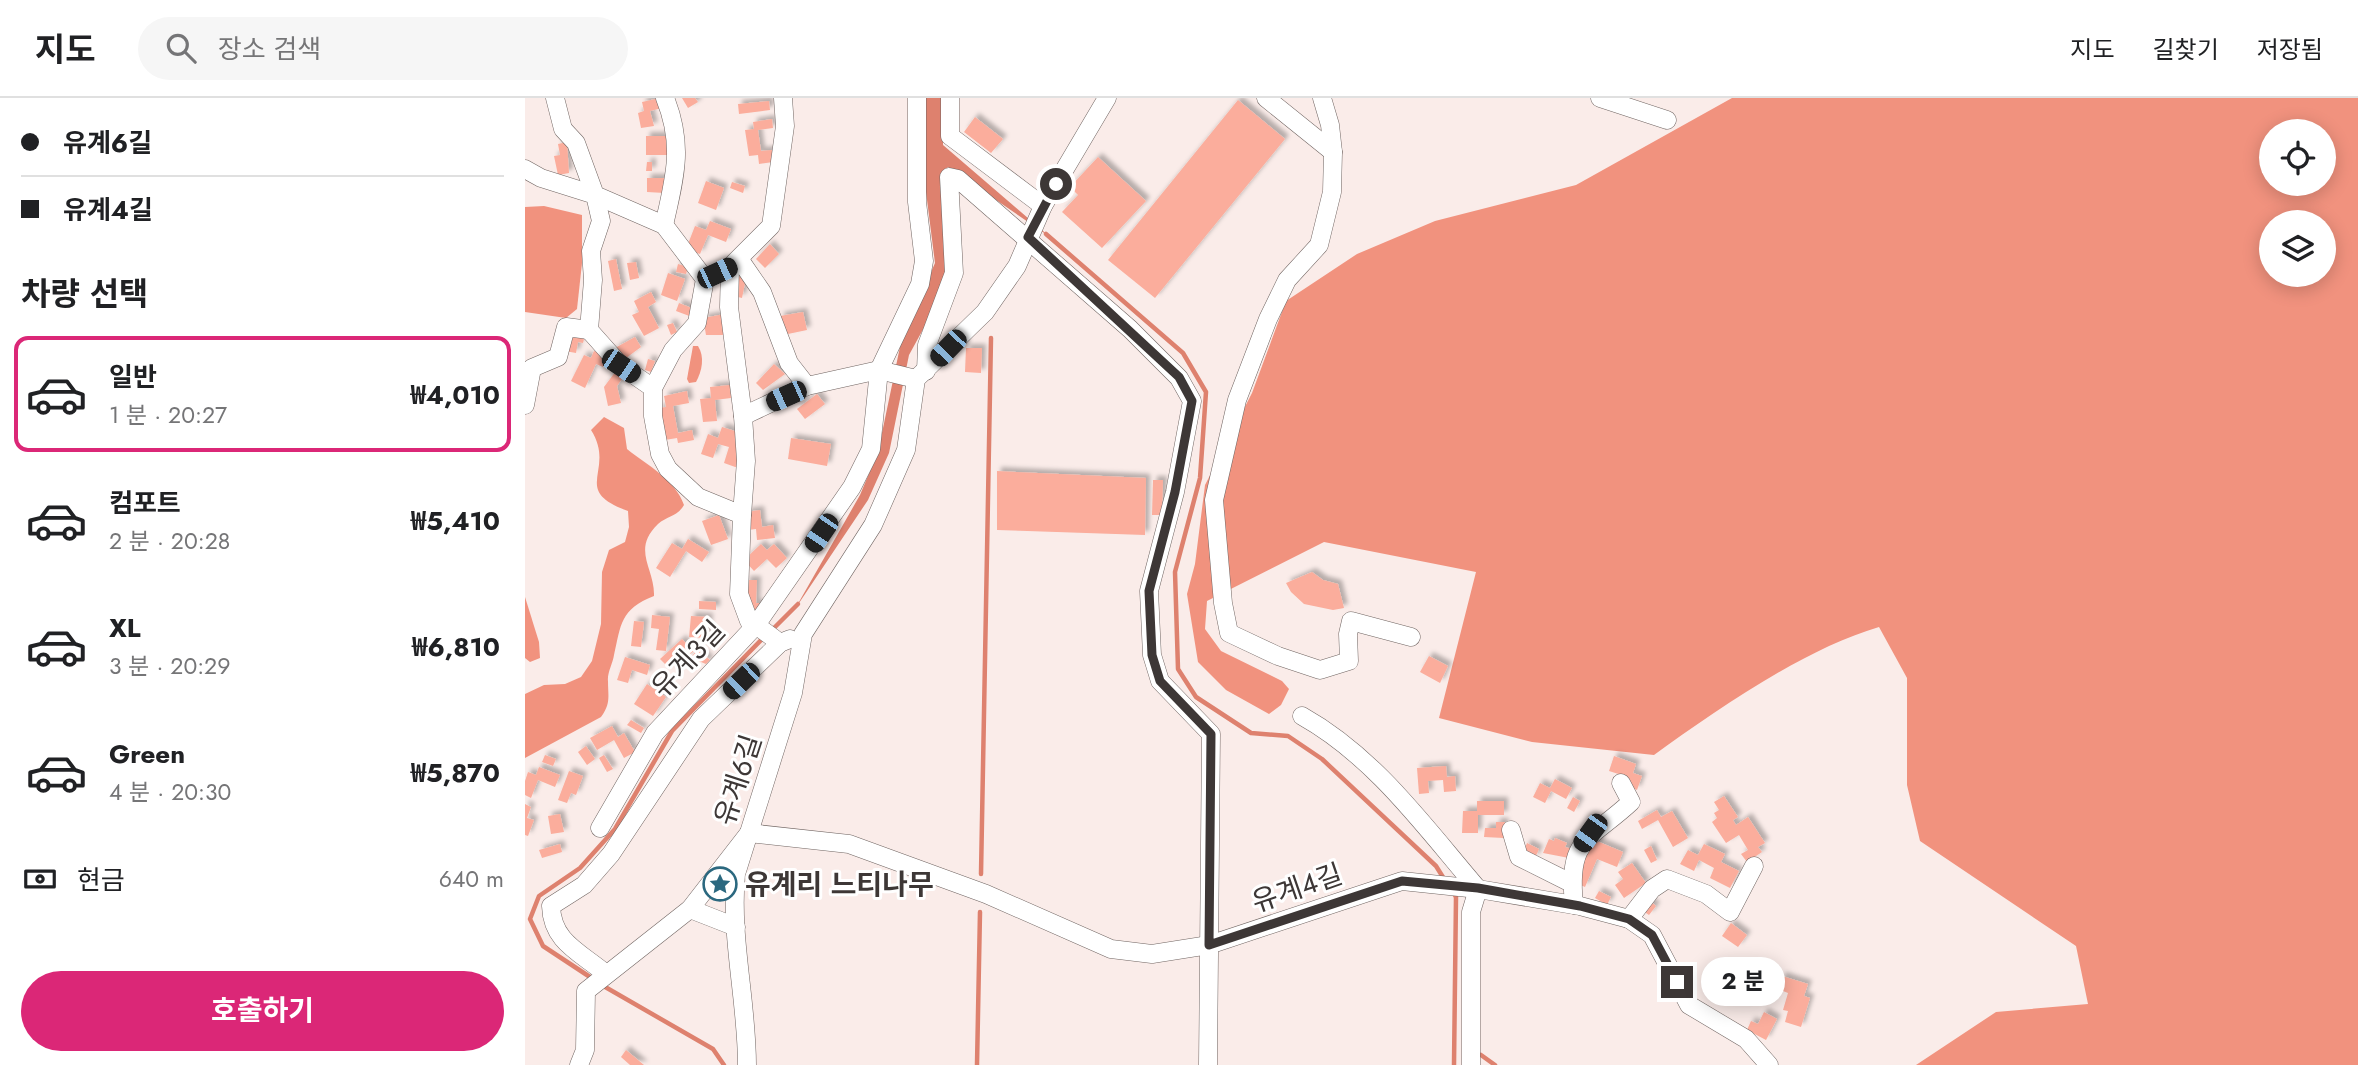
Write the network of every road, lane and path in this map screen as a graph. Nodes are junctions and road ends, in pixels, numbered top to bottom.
1 (555, 98) edge
2 (666, 98) edge
3 (783, 98) edge
4 (917, 98) edge
5 (950, 98) edge
6 (1107, 98) edge
7 (1266, 98) edge
8 (1322, 98) edge
9 (1600, 98) edge
10 (1667, 120) dead end
11 (1333, 152) junction
12 (525, 169) edge
13 (595, 195) junction
14 (1043, 206) junction
15 (664, 225) junction
16 (1028, 237) junction
17 (735, 263) junction
18 (705, 279) junction
19 (589, 330) junction
20 (879, 370) junction
21 (921, 375) junction
22 (807, 387) junction
23 (653, 388) junction
24 (525, 405) edge
25 (743, 416) junction
26 (742, 515) junction
27 (756, 625) junction
28 (803, 634) junction
29 (1411, 637) dead end
30 (780, 643) junction
31 (1302, 716) dead end
32 (1621, 783) dead end
33 (600, 828) dead end
34 (1511, 830) dead end
35 (749, 833) junction
36 (1754, 866) dead end
37 (1571, 883) junction
38 (1478, 888) junction
39 (1574, 905) junction
40 (690, 909) junction
41 (1629, 919) junction
42 (736, 927) junction
43 (1209, 945) junction
44 (605, 974) junction
45 (579, 1065) edge
46 (747, 1065) edge
47 (1208, 1065) edge
48 (1471, 1065) edge
49 (1769, 1065) edge

1 - 13 street
2 - 15 street
3 - 17 street
4 - 20 street
5 - 14 street
6 - 14 street
7 - 11 street
8 - 11 street
9 - 10 street
11 - 29 street
12 - 13 street
13 - 15 street
13 - 19 street
14 - 16 street
15 - 18 street
16 - 21 street
16 - 21 street, 유계6길
16 - 43 street
17 - 18 street
17 - 22 street
17 - 25 street, 유계3길
18 - 23 street
19 - 23 street
19 - 24 street
20 - 21 street
20 - 22 street
20 - 27 street
21 - 28 street, 유계6길
22 - 25 street
23 - 26 street
25 - 26 street, 유계3길
26 - 27 street, 유계3길
27 - 30 street
27 - 33 street, 유계3길
28 - 30 street
28 - 35 street, 유계6길
30 - 44 street
31 - 38 street
32 - 37 street
34 - 37 street
35 - 40 street
35 - 42 street, 유계6길
35 - 43 street, 유계4길
36 - 41 street
37 - 39 street
38 - 39 street, 유계4길
38 - 43 street, 유계4길
38 - 48 street
39 - 41 street, 유계4길
40 - 42 street
40 - 44 street
41 - 49 street, 유계4길
42 - 46 street, 유계6길
43 - 47 street
44 - 45 street

